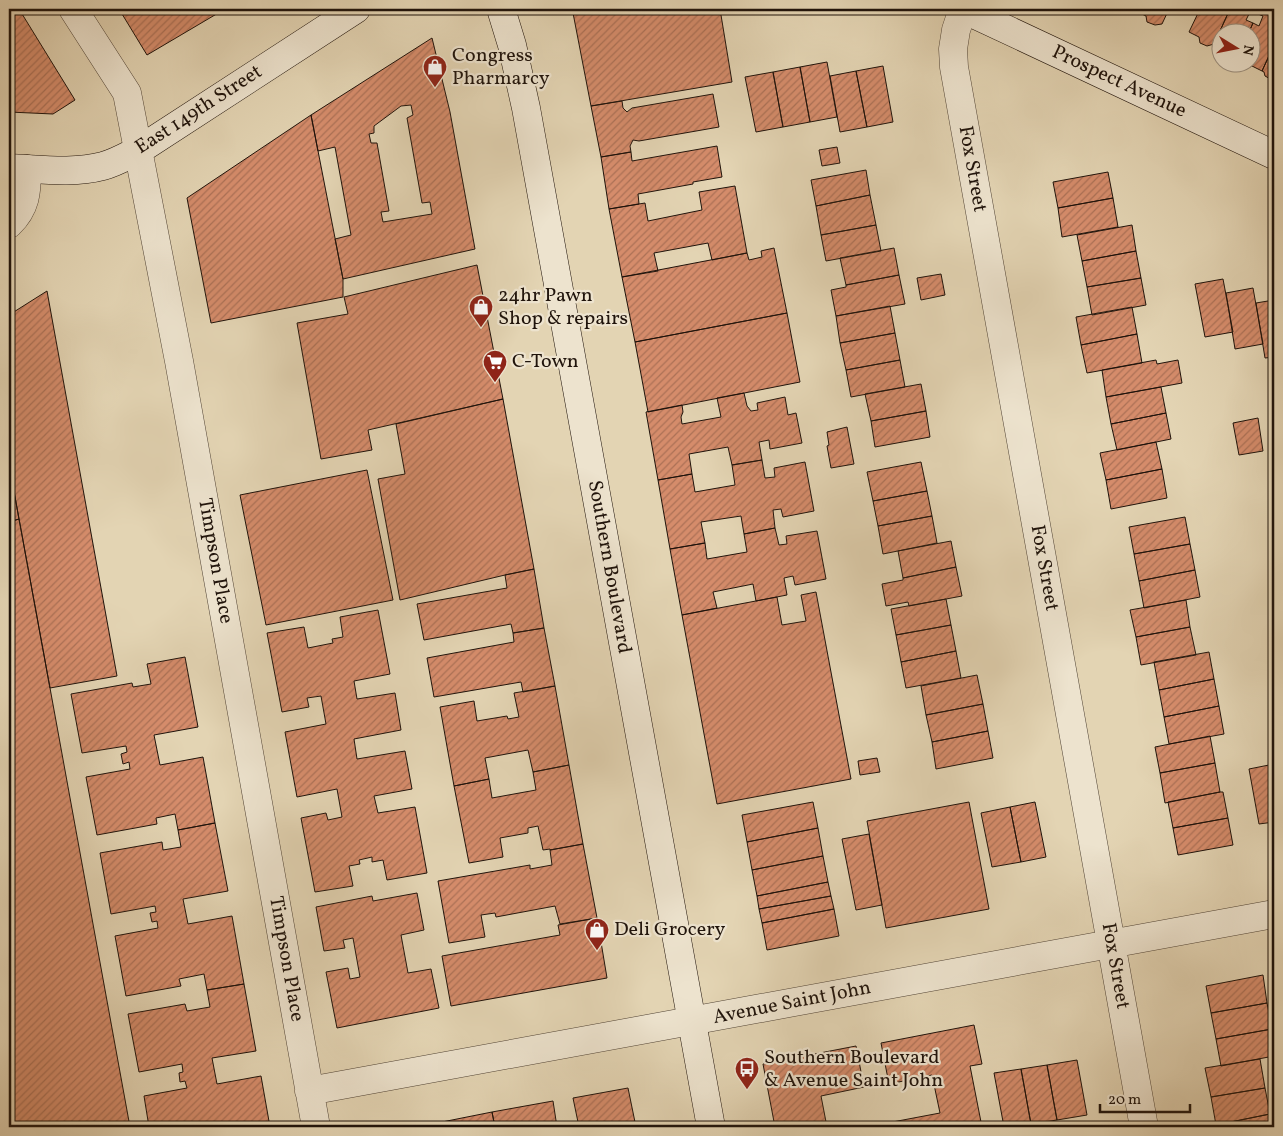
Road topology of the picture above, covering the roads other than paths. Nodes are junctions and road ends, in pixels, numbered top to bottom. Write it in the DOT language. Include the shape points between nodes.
graph roads {
  1 [pos="73,9"];
  2 [pos="356,9"];
  3 [pos="501,9"];
  4 [pos="963,9"];
  5 [pos="138,150"];
  6 [pos="1274,155"];
  7 [pos="18,168"];
  8 [pos="9,224"];
  9 [pos="1274,914"];
  10 [pos="1111,943"];
  11 [pos="692,1021"];
  12 [pos="309,1091"];
  13 [pos="316,1127"];
  14 [pos="711,1127"];
  15 [pos="1144,1127"];
  1 -- 5 [label="street, Timpson Place" via="127,93"];
  2 -- 5 [label="street, East 149th Street"];
  3 -- 11 [label="street, Southern Boulevard" via="526,108"];
  4 -- 6 [label="street, Prospect Avenue"];
  4 -- 10 [label="street, Fox Street" via="953,49 954,67"];
  5 -- 7 [label="street, East 149th Street" via="103,166 76,170"];
  5 -- 12 [label="street, Timpson Place" via="179,361"];
  7 -- 8 [label="street, East 149th Street" via="27,188 24,202"];
  9 -- 10 [label="street, Avenue Saint John"];
  10 -- 11 [label="street, Avenue Saint John"];
  10 -- 15 [label="street, Fox Street"];
  11 -- 12 [label="street, Avenue Saint John"];
  11 -- 14 [label="street, Southern Boulevard"];
  12 -- 13 [label="street, Timpson Place"];
}
